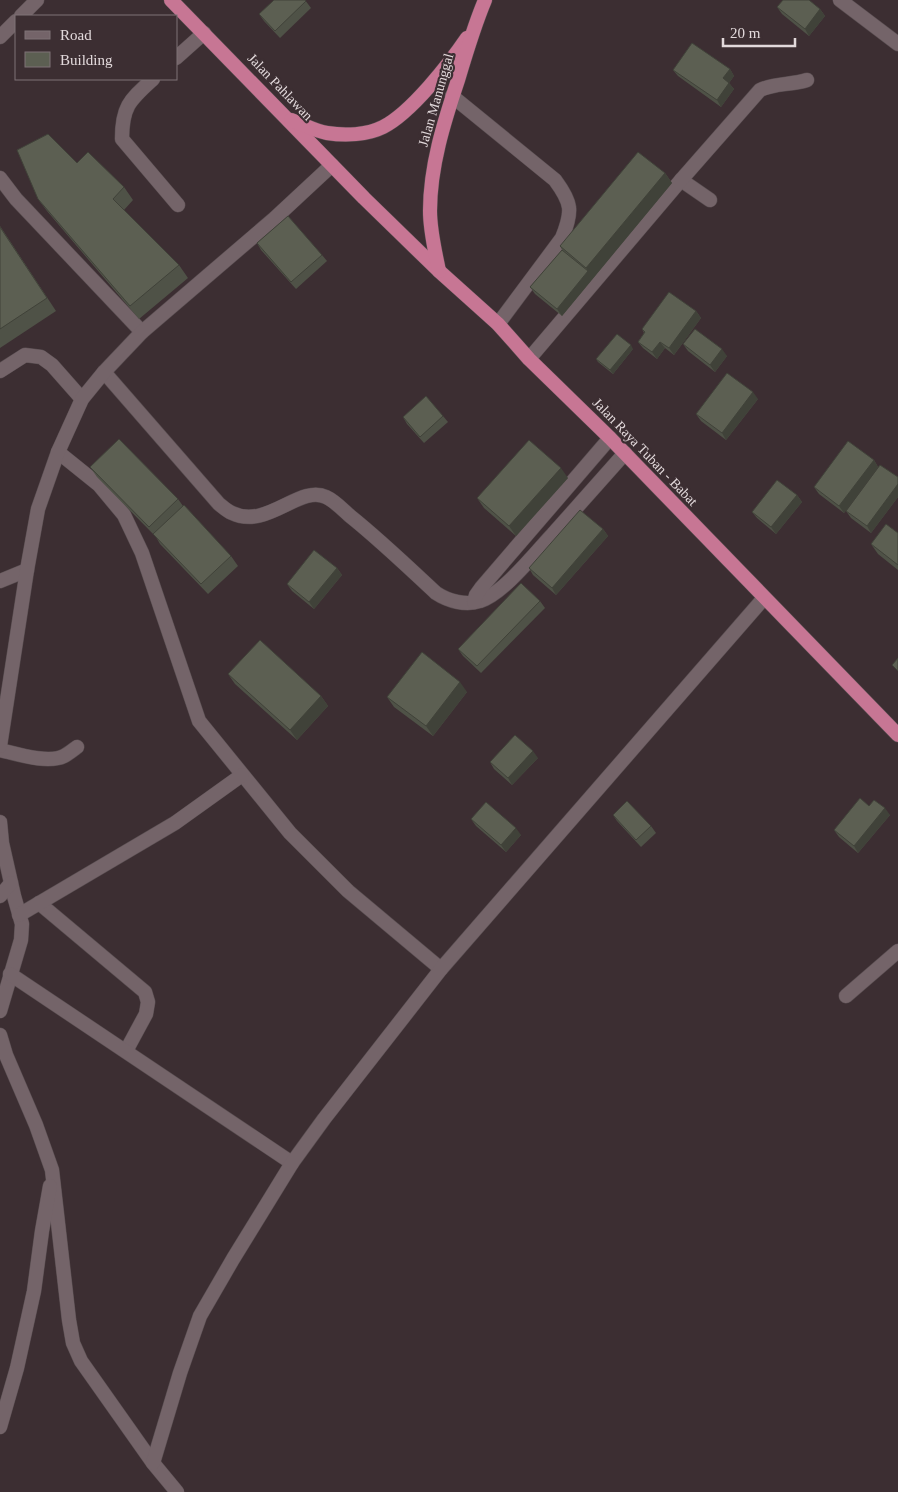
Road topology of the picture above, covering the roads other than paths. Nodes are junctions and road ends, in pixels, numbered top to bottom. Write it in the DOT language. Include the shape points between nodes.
graph roads {
  1 [pos="37,0"];
  2 [pos="172,0"];
  3 [pos="485,0"];
  4 [pos="840,0"];
  5 [pos="22,15"];
  6 [pos="15,22"];
  7 [pos="476,22"];
  8 [pos="204,33"];
  9 [pos="0,37"];
  10 [pos="898,44"];
  11 [pos="178,56"];
  12 [pos="152,80"];
  13 [pos="807,80"];
  14 [pos="452,96"];
  15 [pos="288,119"];
  16 [pos="332,165"];
  17 [pos="0,178"];
  18 [pos="681,180"];
  19 [pos="364,198"];
  20 [pos="710,200"];
  21 [pos="178,205"];
  22 [pos="439,272"];
  23 [pos="498,324"];
  24 [pos="142,332"];
  25 [pos="529,359"];
  26 [pos="0,370"];
  27 [pos="104,372"];
  28 [pos="82,399"];
  29 [pos="610,438"];
  30 [pos="58,452"];
  31 [pos="625,453"];
  32 [pos="27,570"];
  33 [pos="0,581"];
  34 [pos="764,598"];
  35 [pos="474,602"];
  36 [pos="898,735"];
  37 [pos="0,746"];
  38 [pos="77,746"];
  39 [pos="0,750"];
  40 [pos="242,775"];
  41 [pos="0,822"];
  42 [pos="11,883"];
  43 [pos="0,896"];
  44 [pos="38,904"];
  45 [pos="19,915"];
  46 [pos="898,951"];
  47 [pos="441,969"];
  48 [pos="10,974"];
  49 [pos="846,996"];
  50 [pos="0,1012"];
  51 [pos="0,1035"];
  52 [pos="126,1051"];
  53 [pos="292,1164"];
  54 [pos="52,1170"];
  55 [pos="0,1427"];
  56 [pos="153,1463"];
  57 [pos="177,1492"];
  1 -- 5 [label="street"];
  2 -- 8 [label="highway, Jalan Pahlawan"];
  3 -- 7 [label="highway, Jalan Manunggal"];
  4 -- 10 [label="street"];
  6 -- 9 [label="street"];
  7 -- 14 [label="highway, Jalan Manunggal"];
  7 -- 15 [label="highway" via="432,82 399,116 382,127 356,134 326,133"];
  8 -- 11 [label="street"];
  8 -- 15 [label="highway, Jalan Pahlawan"];
  12 -- 21 [label="street" via="131,99 122,125 122,139"];
  13 -- 18 [label="street" via="760,90"];
  14 -- 22 [label="highway, Jalan Manunggal" via="440,136 431,190 431,230"];
  14 -- 23 [label="street" via="554,180 566,196 569,210 562,238"];
  15 -- 16 [label="highway, Jalan Pahlawan"];
  16 -- 19 [label="highway, Jalan Pahlawan"];
  16 -- 24 [label="street"];
  17 -- 24 [label="street"];
  18 -- 20 [label="street"];
  18 -- 25 [label="street"];
  19 -- 22 [label="highway, Jalan Raya Tuban - Babat"];
  22 -- 23 [label="highway, Jalan Raya Tuban - Babat"];
  23 -- 25 [label="highway, Jalan Raya Tuban - Babat"];
  24 -- 27 [label="street"];
  25 -- 29 [label="highway, Jalan Raya Tuban - Babat"];
  26 -- 28 [label="street" via="26,355 41,357"];
  27 -- 28 [label="street"];
  27 -- 35 [label="street" via="219,504 231,512 253,517 271,513 306,496 326,497 436,593 455,601"];
  28 -- 30 [label="street"];
  29 -- 31 [label="highway, Jalan Raya Tuban - Babat"];
  29 -- 35 [label="street" via="481,588"];
  30 -- 32 [label="street" via="38,509"];
  30 -- 40 [label="street" via="99,485 124,515 142,553 199,721"];
  31 -- 34 [label="highway, Jalan Raya Tuban - Babat"];
  31 -- 35 [label="street" via="518,573 490,597"];
  32 -- 33 [label="street"];
  32 -- 37 [label="street"];
  34 -- 36 [label="highway, Jalan Raya Tuban - Babat"];
  34 -- 47 [label="street"];
  38 -- 39 [label="street" via="62,757 52,758"];
  40 -- 44 [label="street" via="174,823"];
  40 -- 47 [label="street" via="290,833 341,884"];
  41 -- 42 [label="street"];
  42 -- 43 [label="street"];
  42 -- 45 [label="street"];
  44 -- 45 [label="street"];
  44 -- 52 [label="street" via="145,992 148,1002 146,1014"];
  45 -- 48 [label="street" via="22,924 20,940"];
  46 -- 49 [label="street"];
  47 -- 53 [label="street"];
  48 -- 50 [label="street"];
  48 -- 52 [label="street"];
  51 -- 54 [label="street"];
  52 -- 53 [label="street"];
  53 -- 56 [label="street" via="200,1316"];
  54 -- 55 [label="street" via="34,1291"];
  54 -- 56 [label="street" via="74,1343 81,1361"];
  56 -- 57 [label="street"];
}
